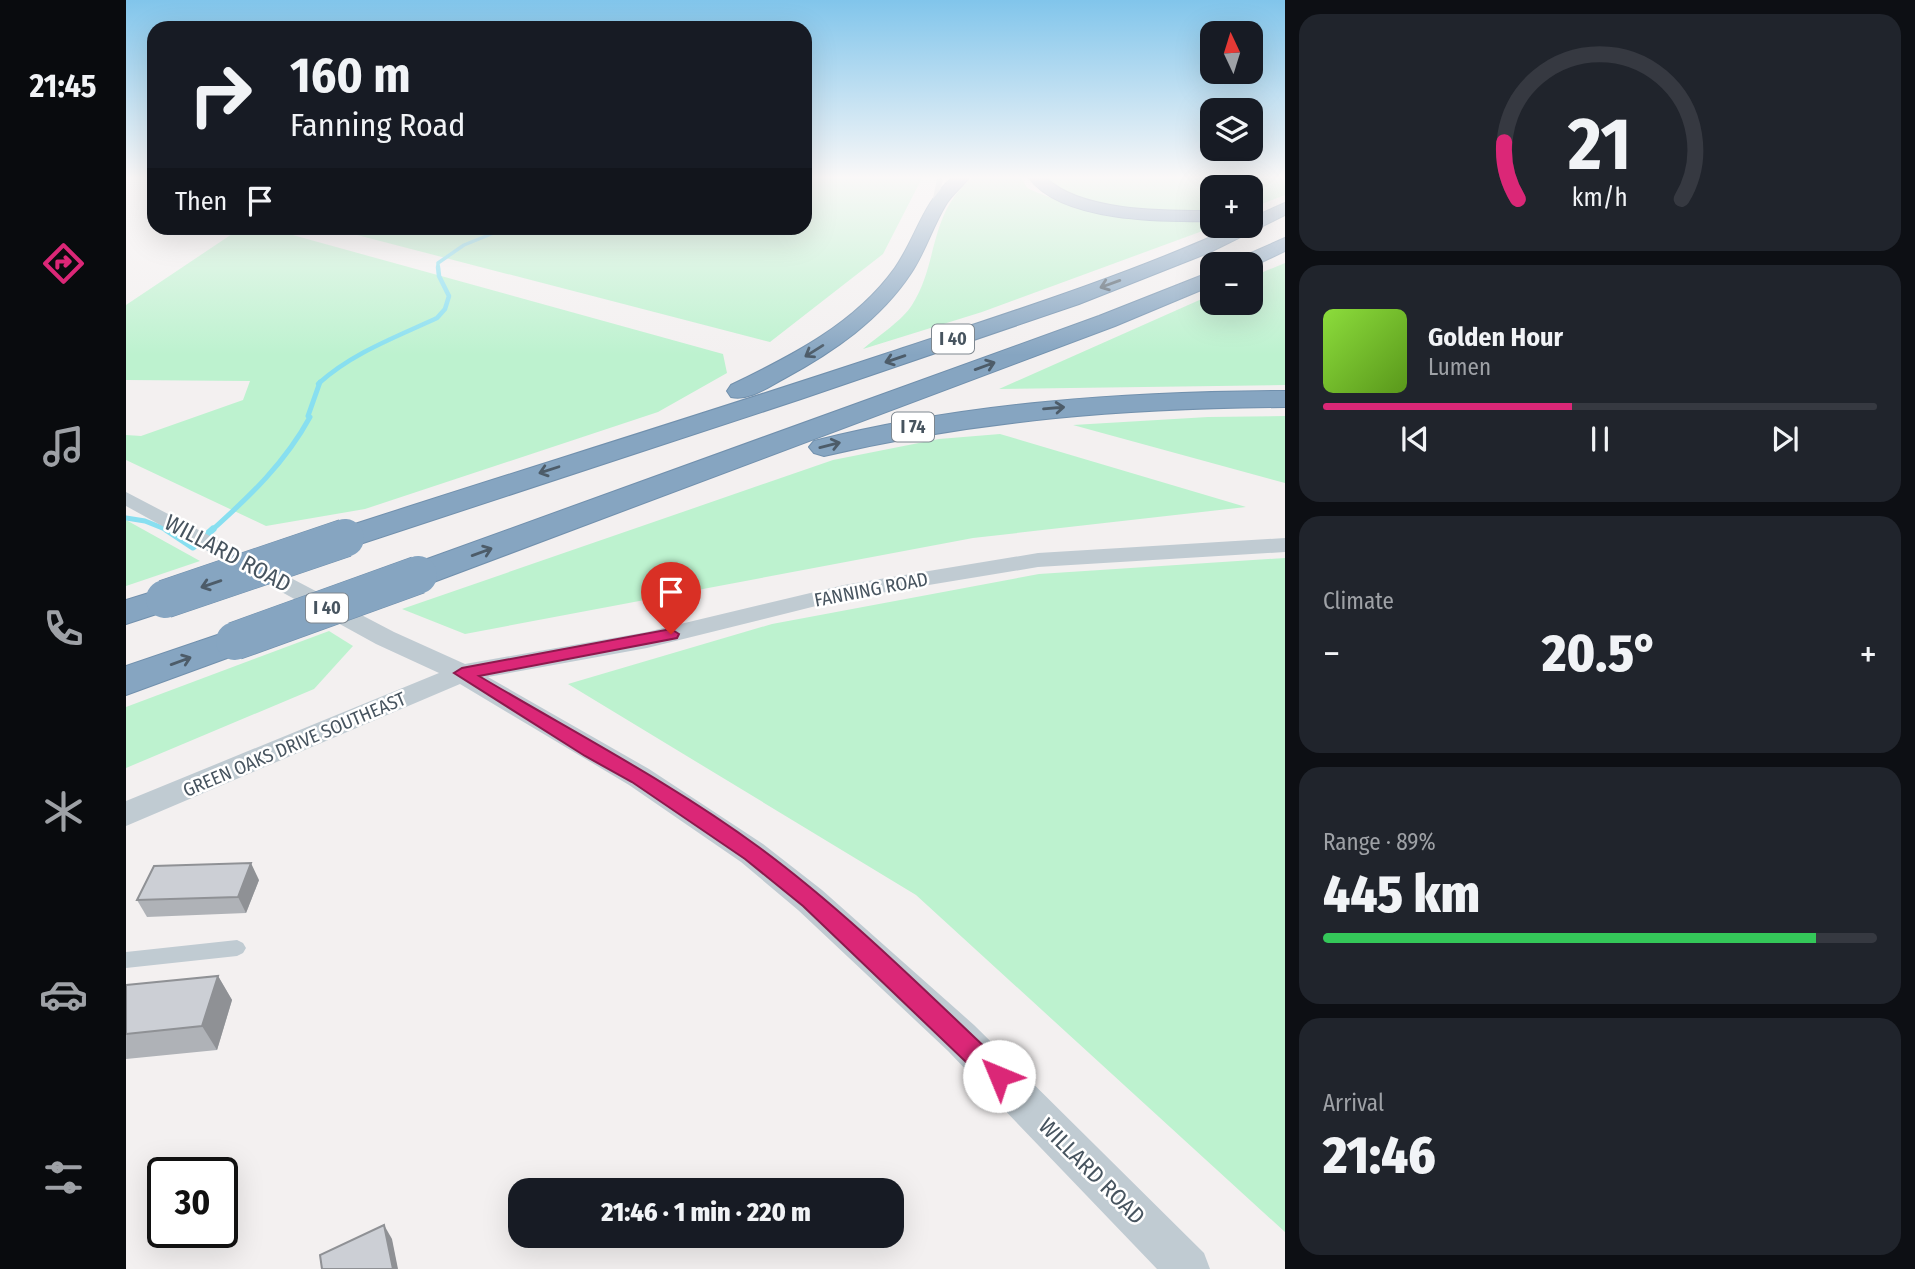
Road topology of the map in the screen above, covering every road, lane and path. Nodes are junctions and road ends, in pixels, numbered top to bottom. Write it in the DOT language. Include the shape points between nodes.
graph roads {
  1 [pos="920,237"];
  2 [pos="1224,237"];
  3 [pos="1285,244"];
  4 [pos="1263,254"];
  5 [pos="1200,282"];
  6 [pos="1285,399"];
  7 [pos="614,449"];
  8 [pos="126,498"];
  9 [pos="553,526"];
  10 [pos="1285,545"];
  11 [pos="126,612"];
  12 [pos="462,673"];
  13 [pos="126,681"];
  14 [pos="126,814"];
  15 [pos="237,948"];
  16 [pos="126,960"];
  17 [pos="1188,1269"];
  1 -- 7 [label="highway, one-way" via="903,271 878,302 844,331 765,379"];
  2 -- 7 [label="highway, I 40, one-way" via="1064,301 782,398"];
  3 -- 4 [label="highway"];
  9 -- 5 [label="highway, I 40, one-way"];
  9 -- 6 [label="highway, I 74, one-way" via="780,458 914,427 1052,408"];
  7 -- 11 [label="highway, I 40, one-way, bridge"];
  8 -- 12 [label="street, WILLARD ROAD" via="385,638"];
  13 -- 9 [label="highway, I 40, one-way, bridge"];
  10 -- 12 [label="street, FANNING ROAD" via="1038,560 844,592 647,640"];
  12 -- 14 [label="street, GREEN OAKS DRIVE SOUTHEAST"];
  12 -- 17 [label="street, WILLARD ROAD" via="694,811 810,900 961,1038"];
  15 -- 16 [label="lane"];
}
